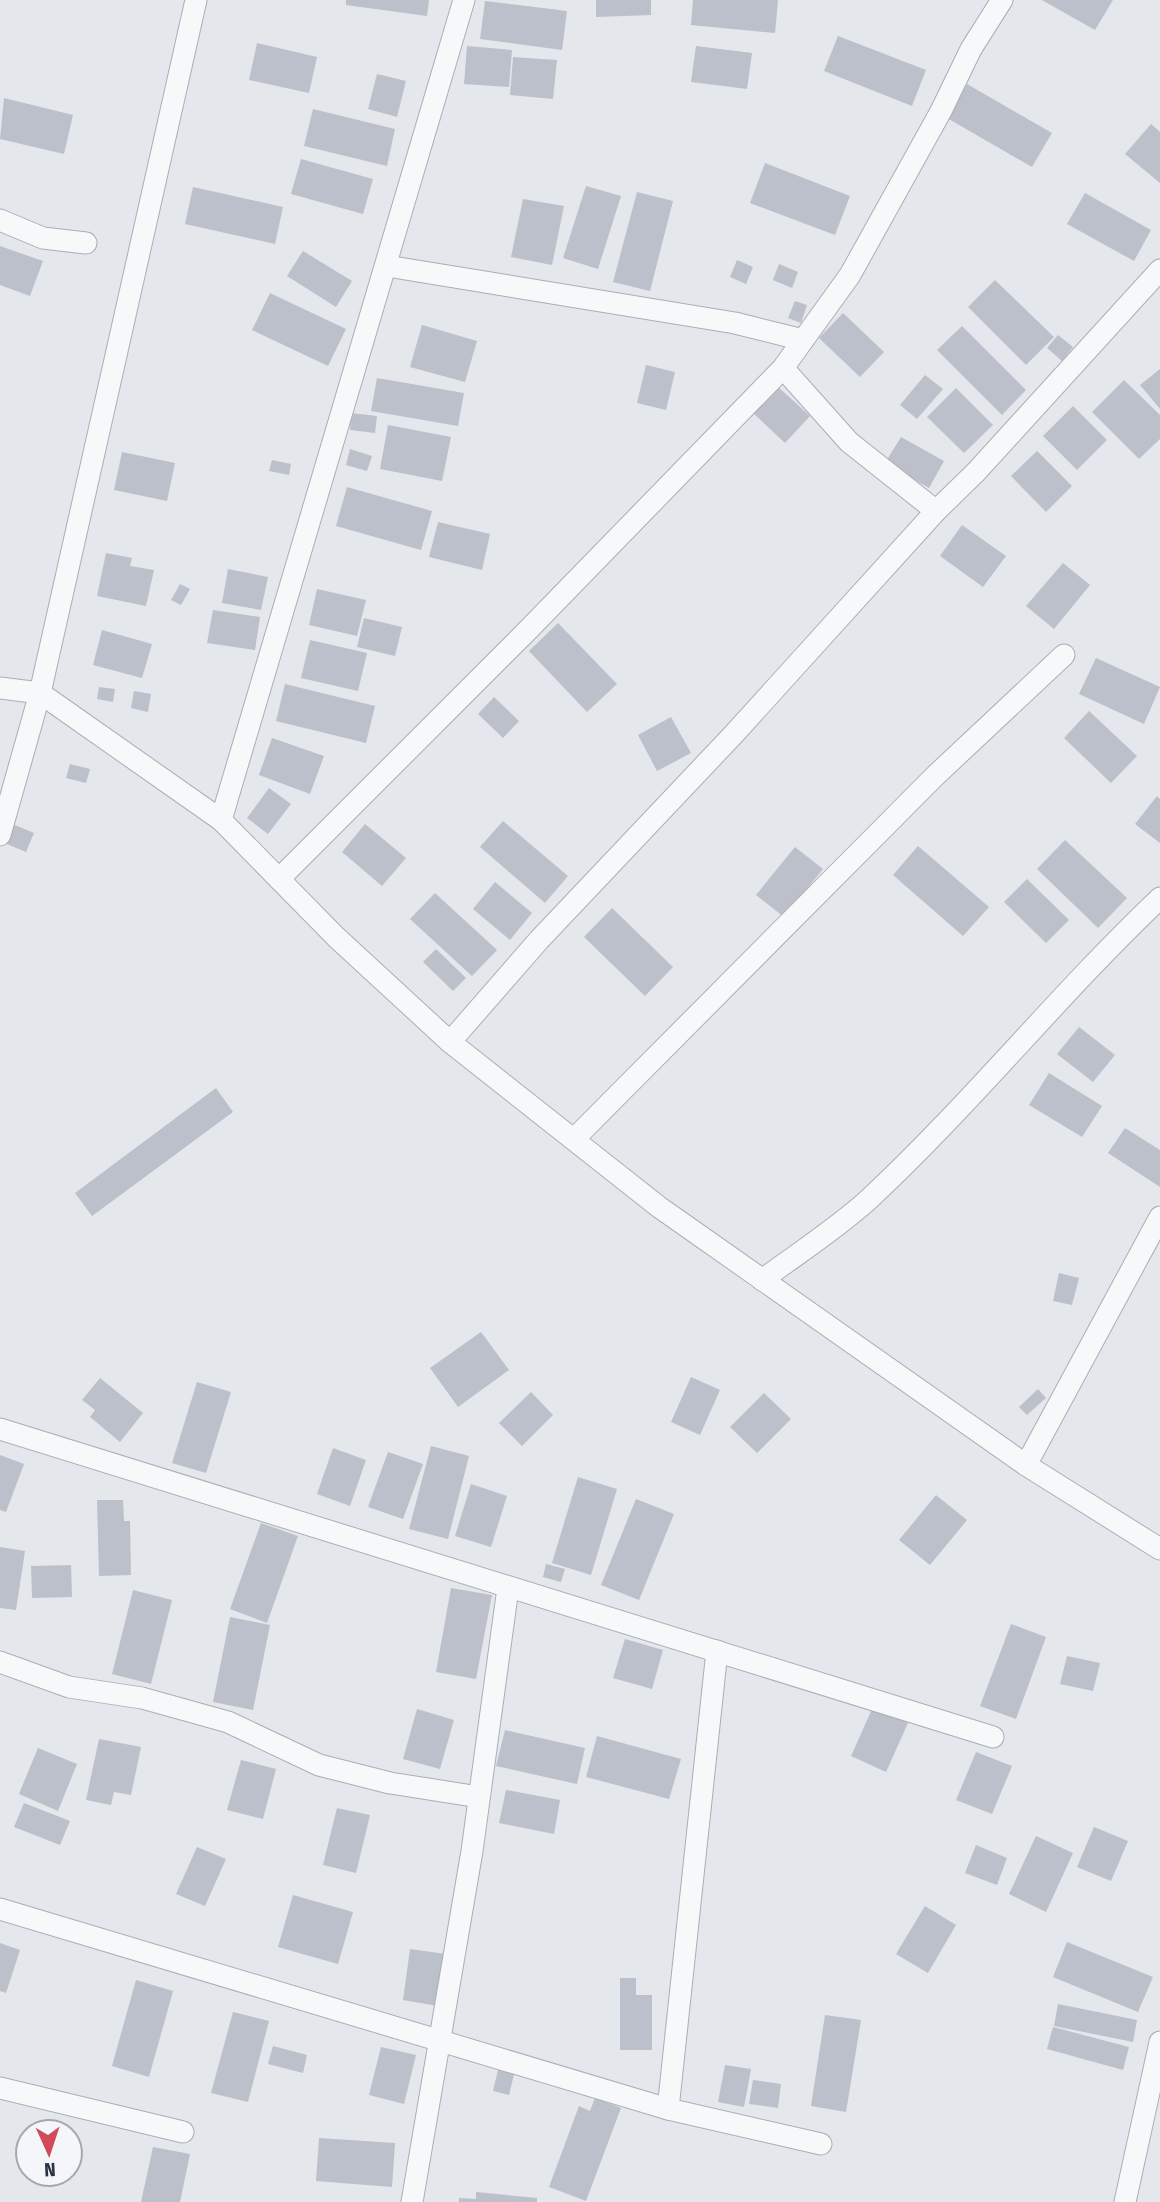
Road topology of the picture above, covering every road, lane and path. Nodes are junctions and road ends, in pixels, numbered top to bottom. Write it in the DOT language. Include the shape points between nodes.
graph roads {
  1 [pos="196,0"];
  2 [pos="464,0"];
  3 [pos="1002,0"];
  4 [pos="0,220"];
  5 [pos="86,243"];
  6 [pos="387,266"];
  7 [pos="1160,270"];
  8 [pos="803,340"];
  9 [pos="783,368"];
  10 [pos="936,511"];
  11 [pos="1064,654"];
  12 [pos="0,688"];
  13 [pos="40,693"];
  14 [pos="221,820"];
  15 [pos="0,835"];
  16 [pos="279,879"];
  17 [pos="1160,898"];
  18 [pos="450,1042"];
  19 [pos="575,1138"];
  20 [pos="1160,1217"];
  21 [pos="762,1280"];
  22 [pos="0,1429"];
  23 [pos="1026,1465"];
  24 [pos="1160,1549"];
  25 [pos="508,1588"];
  26 [pos="717,1651"];
  27 [pos="0,1662"];
  28 [pos="993,1737"];
  29 [pos="480,1797"];
  30 [pos="0,1909"];
  31 [pos="440,2039"];
  32 [pos="1160,2042"];
  33 [pos="0,2088"];
  34 [pos="668,2109"];
  35 [pos="183,2132"];
  36 [pos="821,2144"];
  37 [pos="412,2202"];
  38 [pos="1125,2202"];
  1 -- 13 [label="street"];
  2 -- 6 [label="street"];
  3 -- 8 [label="street" via="850,275"];
  4 -- 5 [label="street" via="43,238"];
  6 -- 8 [label="street" via="735,323"];
  6 -- 14 [label="street"];
  7 -- 10 [label="street"];
  8 -- 9 [label="street"];
  9 -- 10 [label="street" via="849,442"];
  9 -- 16 [label="street"];
  10 -- 18 [label="street"];
  11 -- 19 [label="street" via="936,775"];
  12 -- 13 [label="street"];
  13 -- 14 [label="street"];
  13 -- 15 [label="street"];
  14 -- 16 [label="street"];
  16 -- 18 [label="street"];
  17 -- 21 [label="street" via="866,1202"];
  18 -- 19 [label="street"];
  19 -- 21 [label="street" via="659,1207"];
  20 -- 23 [label="street"];
  21 -- 23 [label="street"];
  22 -- 25 [label="street"];
  23 -- 24 [label="street"];
  25 -- 26 [label="street"];
  25 -- 29 [label="street"];
  26 -- 28 [label="street"];
  26 -- 34 [label="street"];
  27 -- 29 [label="street" via="69,1687 142,1698 228,1721 319,1765 390,1783"];
  29 -- 31 [label="street"];
  30 -- 31 [label="street"];
  31 -- 34 [label="street"];
  31 -- 37 [label="street"];
  32 -- 38 [label="street"];
  33 -- 35 [label="street"];
  34 -- 36 [label="street"];
}
